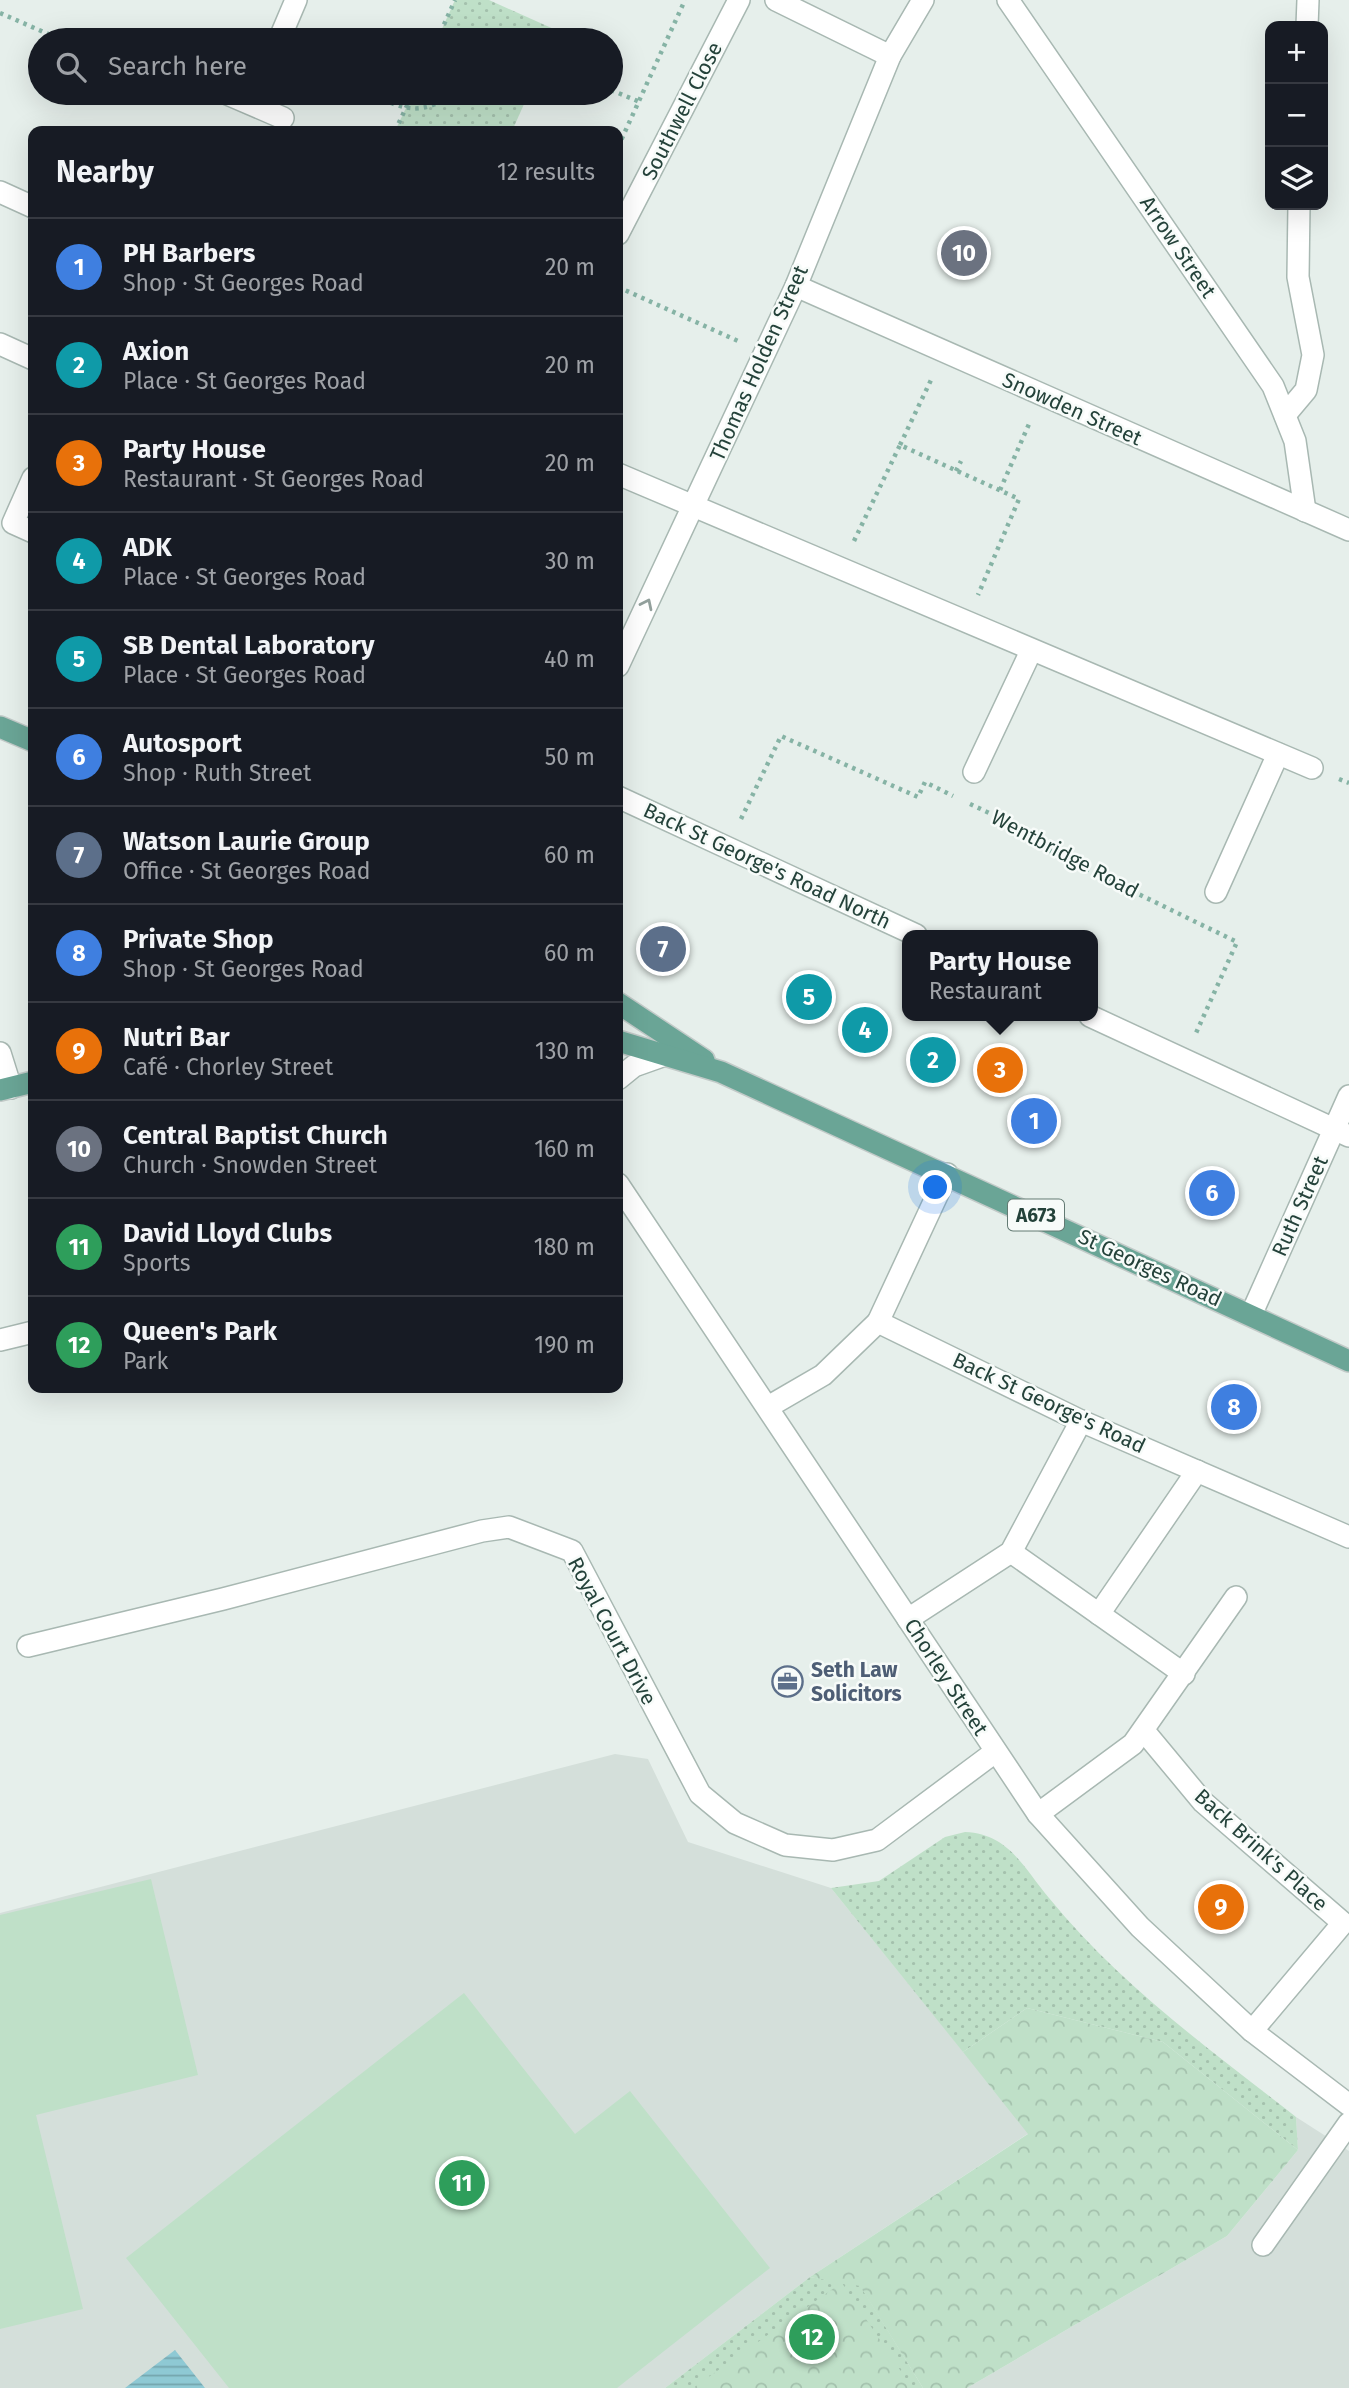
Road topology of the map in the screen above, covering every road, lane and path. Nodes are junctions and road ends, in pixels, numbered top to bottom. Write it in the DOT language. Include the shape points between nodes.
graph roads {
  1 [pos="296,0"];
  2 [pos="455,0"];
  3 [pos="685,0"];
  4 [pos="739,0"];
  5 [pos="776,0"];
  6 [pos="923,0"];
  7 [pos="1009,0"];
  8 [pos="1308,0"];
  9 [pos="0,13"];
  10 [pos="1307,21"];
  11 [pos="34,28"];
  12 [pos="284,28"];
  13 [pos="442,28"];
  14 [pos="890,56"];
  15 [pos="623,95"];
  16 [pos="640,102"];
  17 [pos="264,105"];
  18 [pos="396,105"];
  19 [pos="407,105"];
  20 [pos="435,105"];
  21 [pos="405,109"];
  22 [pos="284,118"];
  23 [pos="397,126"];
  24 [pos="623,137"];
  25 [pos="0,192"];
  26 [pos="28,205"];
  27 [pos="1299,210"];
  28 [pos="623,218"];
  29 [pos="796,286"];
  30 [pos="623,289"];
  31 [pos="0,344"];
  32 [pos="944,352"];
  33 [pos="765,353"];
  34 [pos="28,357"];
  35 [pos="1042,395"];
  36 [pos="1285,415"];
  37 [pos="900,445"];
  38 [pos="961,461"];
  39 [pos="956,471"];
  40 [pos="623,476"];
  41 [pos="28,489"];
  42 [pos="1000,490"];
  43 [pos="693,508"];
  44 [pos="1305,512"];
  45 [pos="28,530"];
  46 [pos="1349,530"];
  47 [pos="840,570"];
  48 [pos="966,623"];
  49 [pos="1031,651"];
  50 [pos="623,655"];
  51 [pos="0,727"];
  52 [pos="28,739"];
  53 [pos="1278,754"];
  54 [pos="1312,768"];
  55 [pos="974,772"];
  56 [pos="623,799"];
  57 [pos="727,848"];
  58 [pos="1216,892"];
  59 [pos="905,930"];
  60 [pos="623,1006"];
  61 [pos="1098,1020"];
  62 [pos="623,1042"];
  63 [pos="0,1053"];
  64 [pos="665,1055"];
  65 [pos="1184,1059"];
  66 [pos="721,1072"];
  67 [pos="623,1075"];
  68 [pos="28,1083"];
  69 [pos="6,1089"];
  70 [pos="1349,1097"];
  71 [pos="1342,1133"];
  72 [pos="947,1174"];
  73 [pos="623,1191"];
  74 [pos="1251,1315"];
  75 [pos="878,1322"];
  76 [pos="28,1333"];
  77 [pos="0,1340"];
  78 [pos="1349,1361"];
  79 [pos="768,1408"];
  80 [pos="1081,1421"];
  81 [pos="1196,1471"];
  82 [pos="1349,1537"];
  83 [pos="1011,1552"];
  84 [pos="1236,1598"];
  85 [pos="1099,1614"];
  86 [pos="908,1619"];
  87 [pos="28,1646"];
  88 [pos="1184,1674"];
  89 [pos="1144,1731"];
  90 [pos="995,1752"];
  91 [pos="1038,1814"];
  92 [pos="1252,2031"];
  93 [pos="1349,2105"];
  94 [pos="1349,2123"];
  95 [pos="1264,2245"];
  1 -- 12 [label="street"];
  2 -- 13 [label="path"];
  3 -- 16 [label="path"];
  4 -- 28 [label="street, Southwell Close"];
  5 -- 14 [label="street"];
  6 -- 14 [label="street"];
  7 -- 36 [label="street, Arrow Street" via="1273,386"];
  8 -- 10 [label="street"];
  9 -- 11 [label="path"];
  14 -- 29 [label="street, Thomas Holden Street"];
  15 -- 16 [label="path"];
  16 -- 24 [label="path"];
  17 -- 22 [label="street"];
  18 -- 21 [label="path"];
  19 -- 21 [label="path"];
  20 -- 21 [label="path"];
  21 -- 23 [label="path"];
  25 -- 26 [label="street"];
  27 -- 36 [label="street" via="1298,277 1313,355 1306,390"];
  29 -- 32 [label="street, Snowden Street"];
  29 -- 33 [label="street, Thomas Holden Street"];
  30 -- 33 [label="path"];
  31 -- 34 [label="street"];
  32 -- 35 [label="street, Snowden Street"];
  32 -- 37 [label="path"];
  33 -- 43 [label="street, Thomas Holden Street"];
  35 -- 42 [label="path"];
  35 -- 44 [label="street, Snowden Street"];
  36 -- 44 [label="street, Arrow Street" via="1295,441"];
  37 -- 39 [label="path"];
  37 -- 47 [label="path"];
  38 -- 39 [label="path"];
  39 -- 42 [label="path"];
  40 -- 43 [label="street"];
  41 -- 45 [label="street" via="13,523"];
  42 -- 48 [label="path" via="1019,499"];
  43 -- 47 [label="street"];
  50 -- 43 [label="street, Thomas Holden Street, one-way"];
  44 -- 46 [label="street, Snowden Street"];
  47 -- 48 [label="street"];
  48 -- 49 [label="street"];
  49 -- 53 [label="street"];
  49 -- 55 [label="street"];
  51 -- 52 [label="main road"];
  53 -- 54 [label="street"];
  53 -- 58 [label="street"];
  56 -- 57 [label="street, Back St George's Road North"];
  57 -- 59 [label="street, Back St George's Road North"];
  57 -- 65 [label="path, Wentbridge Road" via="781,736 918,797 925,782 1045,839 1050,851 1237,942"];
  60 -- 66 [label="main road, St Georges Road / A673"];
  61 -- 65 [label="street"];
  62 -- 64 [label="main road, St Georges Road / A673"];
  63 -- 69 [label="street"];
  64 -- 66 [label="main road, St Georges Road / A673"];
  64 -- 67 [label="street"];
  65 -- 71 [label="street"];
  66 -- 72 [label="main road, St Georges Road / A673"];
  68 -- 69 [label="main road"];
  70 -- 71 [label="street, Ruth Street"];
  71 -- 74 [label="street, Ruth Street"];
  72 -- 74 [label="main road, St Georges Road / A673"];
  72 -- 75 [label="street"];
  73 -- 79 [label="street, Chorley Street"];
  74 -- 78 [label="main road, St Georges Road / A673"];
  75 -- 79 [label="street" via="823,1375"];
  75 -- 80 [label="street, Back St George's Road"];
  76 -- 77 [label="street"];
  79 -- 86 [label="street, Chorley Street"];
  80 -- 81 [label="street, Back St George's Road"];
  80 -- 83 [label="street"];
  81 -- 82 [label="street, Back St George's Road"];
  81 -- 85 [label="street"];
  83 -- 85 [label="street"];
  83 -- 86 [label="street"];
  84 -- 88 [label="street"];
  85 -- 88 [label="street"];
  86 -- 90 [label="street, Chorley Street"];
  87 -- 90 [label="street, Royal Court Drive" via="509,1527 572,1551 700,1794 736,1823 785,1845 833,1850 877,1840"];
  88 -- 89 [label="street"];
  89 -- 91 [label="street"];
  89 -- 92 [label="street, Back Brink's Place" via="1203,1802 1343,1923"];
  90 -- 91 [label="street, Chorley Street"];
  91 -- 92 [label="street, Chorley Street" via="1140,1927"];
  92 -- 93 [label="street, Chorley Street"];
  94 -- 95 [label="street"];
}
